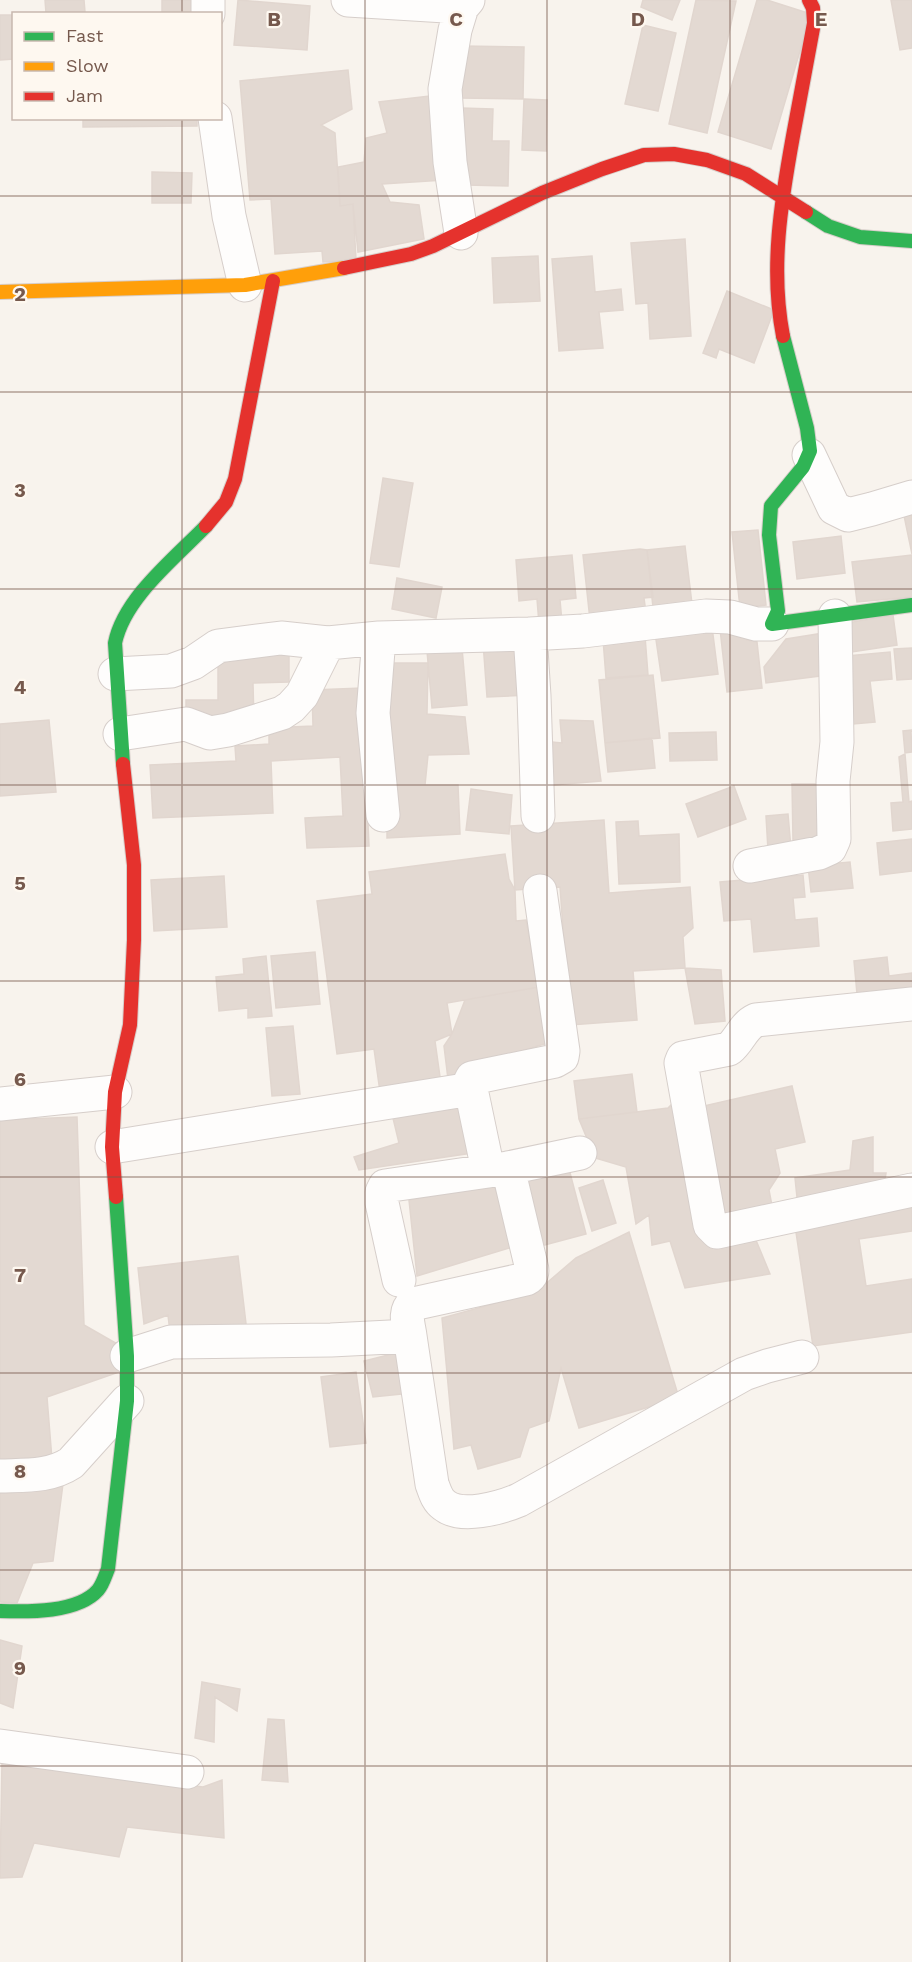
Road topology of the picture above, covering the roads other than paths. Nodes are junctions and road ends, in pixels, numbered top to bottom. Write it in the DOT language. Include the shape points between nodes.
graph roads {
  1 [pos="348,0"];
  2 [pos="809,0"];
  3 [pos="465,3"];
  4 [pos="216,120"];
  5 [pos="782,198"];
  6 [pos="461,233"];
  7 [pos="912,241"];
  8 [pos="259,283"];
  9 [pos="0,292"];
  10 [pos="809,455"];
  11 [pos="912,496"];
  12 [pos="912,605"];
  13 [pos="835,616"];
  14 [pos="772,624"];
  15 [pos="530,634"];
  16 [pos="379,638"];
  17 [pos="328,643"];
  18 [pos="115,674"];
  19 [pos="120,734"];
  20 [pos="383,815"];
  21 [pos="538,816"];
  22 [pos="750,866"];
  23 [pos="540,891"];
  24 [pos="912,1004"];
  25 [pos="471,1089"];
  26 [pos="116,1092"];
  27 [pos="0,1104"];
  28 [pos="112,1147"];
  29 [pos="580,1153"];
  30 [pos="498,1169"];
  31 [pos="912,1190"];
  32 [pos="399,1280"];
  33 [pos="410,1336"];
  34 [pos="127,1356"];
  35 [pos="802,1357"];
  36 [pos="127,1401"];
  37 [pos="0,1476"];
  38 [pos="0,1611"];
  39 [pos="0,1746"];
  40 [pos="187,1772"];
  1 -- 3 [label="street"];
  2 -- 5 [label="street" via="814,23"];
  3 -- 6 [label="street" via="451,48 445,89 450,162"];
  4 -- 8 [label="street" via="229,216"];
  5 -- 6 [label="street" via="746,174 707,160 674,154 644,155 542,193"];
  5 -- 7 [label="street" via="828,226 860,237"];
  5 -- 10 [label="street" via="777,253 780,320 807,428"];
  6 -- 8 [label="street" via="411,254"];
  8 -- 9 [label="street"];
  8 -- 18 [label="street" via="236,479 214,518 129,609 118,627"];
  10 -- 11 [label="street" via="834,508 848,515"];
  10 -- 14 [label="street" via="771,506 769,535 778,611"];
  12 -- 13 [label="street"];
  13 -- 14 [label="street"];
  13 -- 22 [label="street" via="834,839 830,848 819,853"];
  14 -- 15 [label="street" via="706,616"];
  15 -- 16 [label="street"];
  15 -- 21 [label="street"];
  16 -- 17 [label="street"];
  16 -- 20 [label="street" via="373,712"];
  17 -- 18 [label="street" via="281,638 218,646 193,663 171,671"];
  17 -- 19 [label="street" via="302,694 282,713 210,733 186,724"];
  18 -- 19 [label="street"];
  19 -- 26 [label="street" via="134,865 134,940 130,1025"];
  23 -- 25 [label="street" via="562,1057 477,1076 470,1082"];
  24 -- 31 [label="street" via="756,1020 749,1023 729,1049 683,1058 681,1063 710,1225 717,1232"];
  25 -- 28 [label="street"];
  25 -- 30 [label="street"];
  26 -- 27 [label="street"];
  26 -- 28 [label="street"];
  28 -- 34 [label="street"];
  29 -- 30 [label="street"];
  30 -- 32 [label="street" via="385,1186 382,1203"];
  30 -- 33 [label="street" via="531,1265 530,1277 413,1304 407,1313"];
  33 -- 34 [label="street" via="171,1342"];
  33 -- 35 [label="street" via="432,1484 444,1506 471,1512 500,1508 519,1500 744,1374"];
  34 -- 36 [label="street"];
  36 -- 37 [label="street" via="60,1471"];
  36 -- 38 [label="street" via="108,1569 98,1589 81,1602 45,1610"];
  39 -- 40 [label="street"];
}
